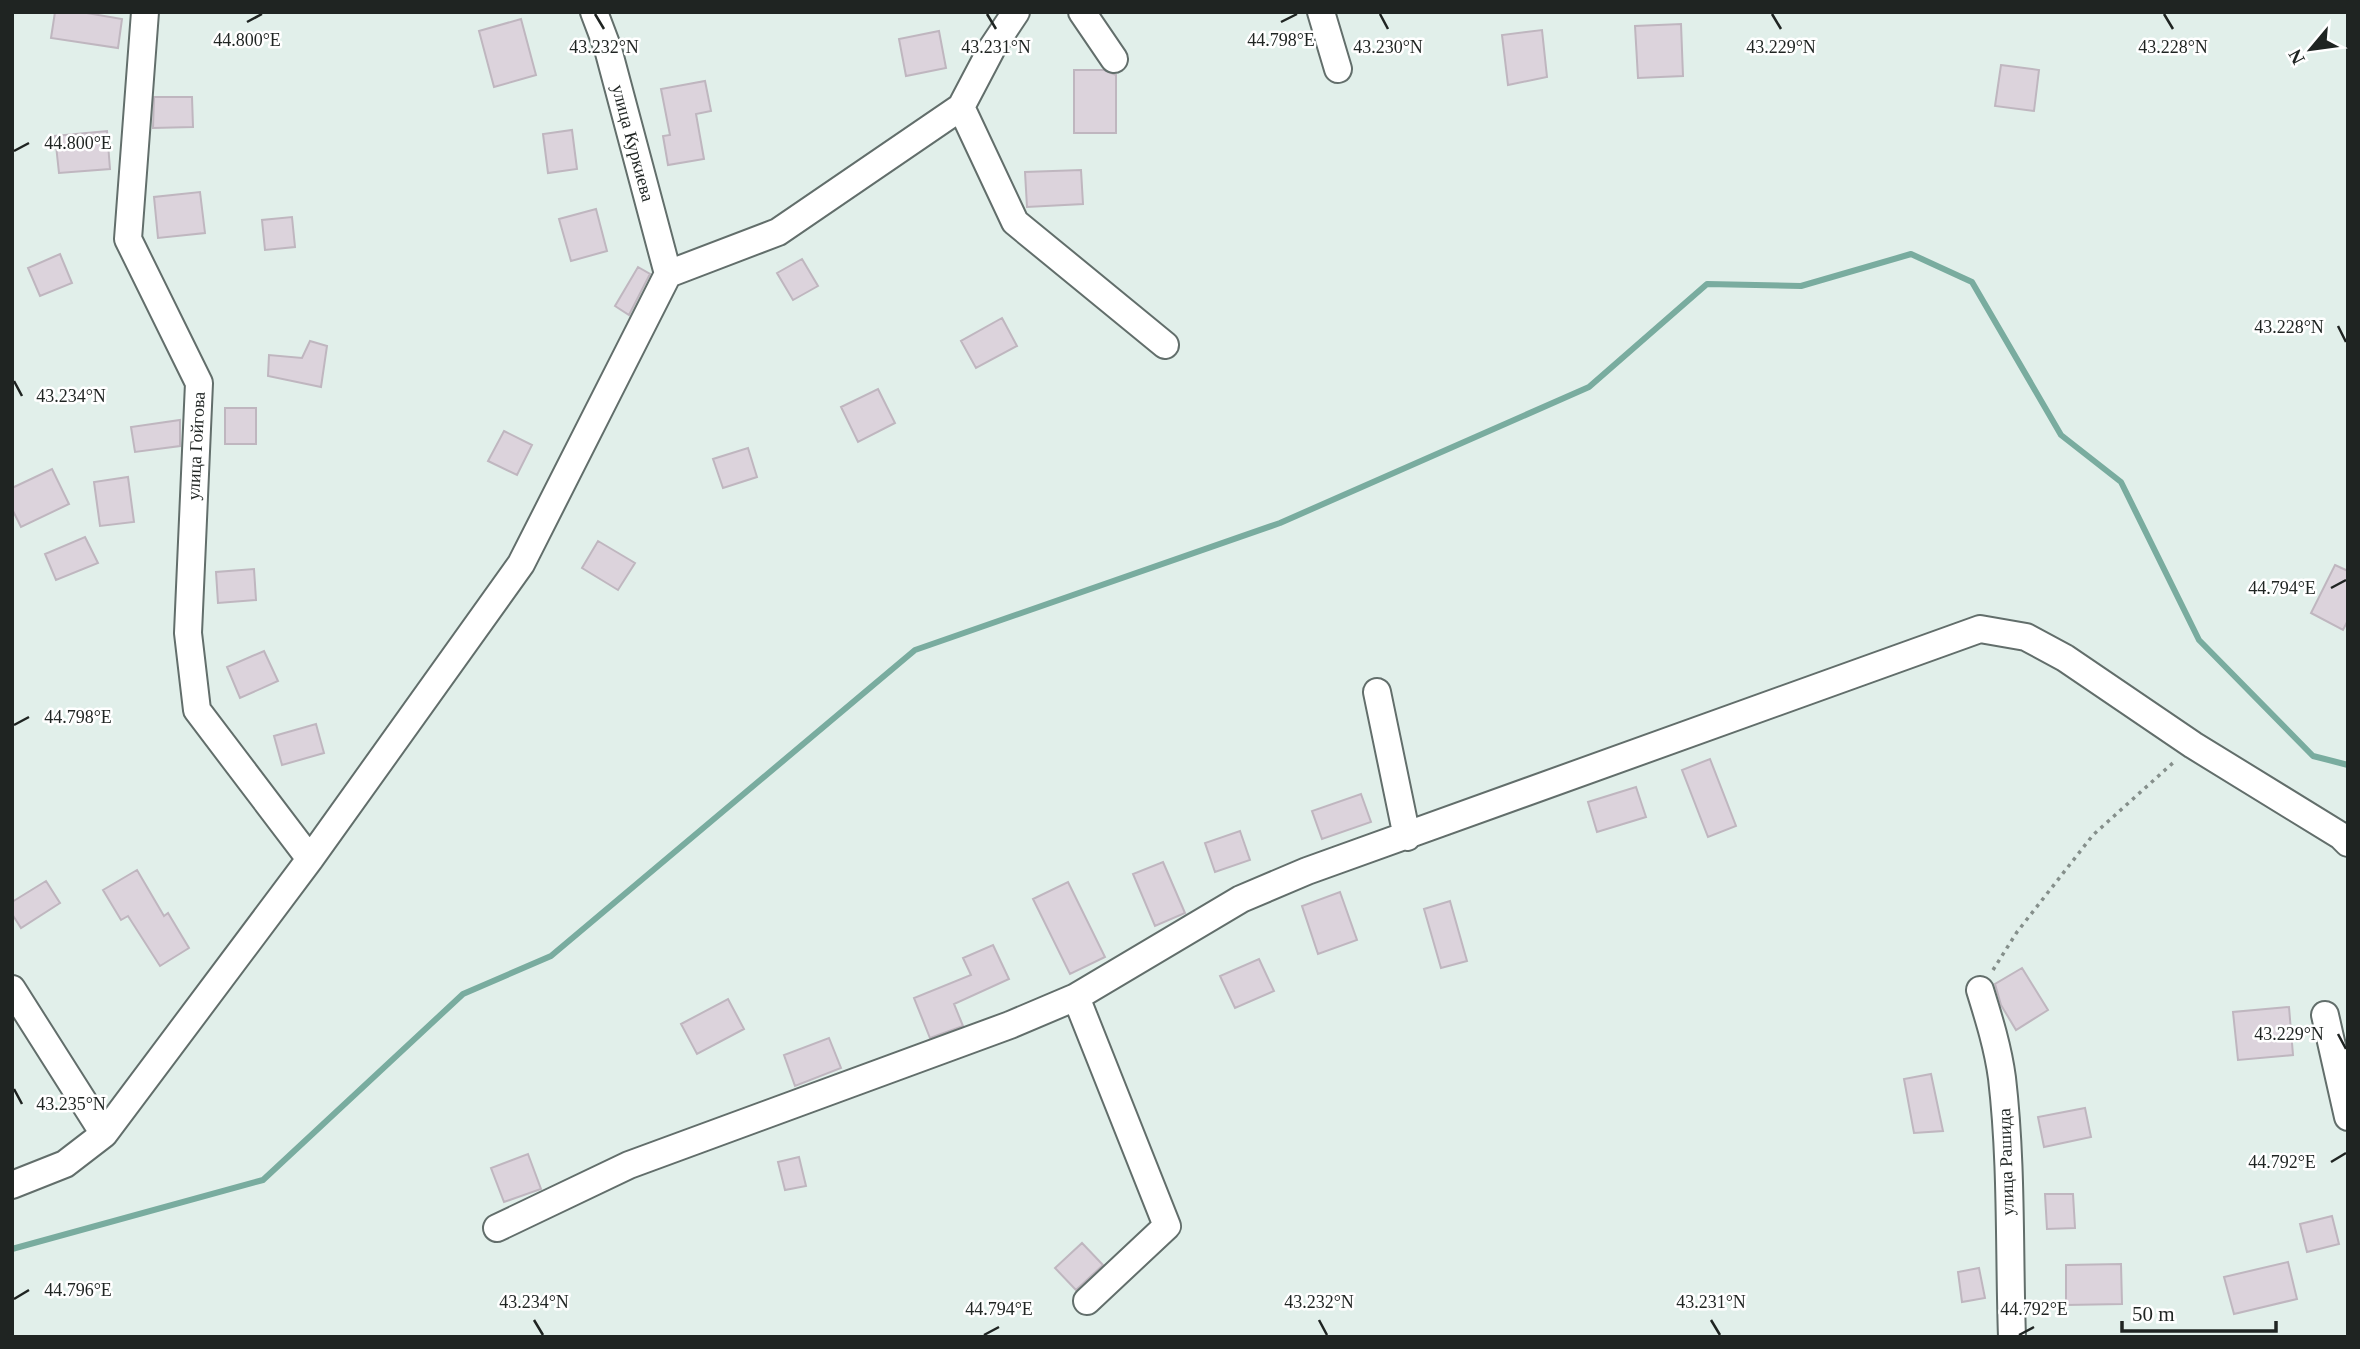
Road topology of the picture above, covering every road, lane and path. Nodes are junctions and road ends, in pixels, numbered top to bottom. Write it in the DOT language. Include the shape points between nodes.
graph roads {
  1 [pos="145,12"];
  2 [pos="594,12"];
  3 [pos="1016,12"];
  4 [pos="1082,12"];
  5 [pos="1321,12"];
  6 [pos="1114,59"];
  7 [pos="1338,69"];
  8 [pos="961,107"];
  9 [pos="668,274"];
  10 [pos="1165,345"];
  11 [pos="1377,692"];
  12 [pos="2193,745"];
  13 [pos="1407,837"];
  14 [pos="2348,843"];
  15 [pos="310,859"];
  16 [pos="12,989"];
  17 [pos="1980,990"];
  18 [pos="1076,997"];
  19 [pos="2325,1015"];
  20 [pos="2348,1117"];
  21 [pos="104,1135"];
  22 [pos="12,1185"];
  23 [pos="497,1228"];
  24 [pos="1087,1301"];
  25 [pos="2011,1337"];
  1 -- 15 [label="street, улица Гойгова" via="128,239 199,383 188,633 197,710"];
  2 -- 9 [label="street, улица Куркиева"];
  3 -- 8 [label="street"];
  4 -- 6 [label="street"];
  5 -- 7 [label="street"];
  8 -- 9 [label="street" via="778,232"];
  8 -- 10 [label="street" via="1014,222"];
  9 -- 15 [label="street" via="521,564"];
  11 -- 13 [label="street"];
  12 -- 13 [label="street" via="2065,658 2026,637 1980,629"];
  12 -- 14 [label="street"];
  12 -- 17 [label="path" via="2093,835 2025,922"];
  13 -- 18 [label="street" via="1241,899"];
  15 -- 21 [label="street"];
  16 -- 21 [label="street"];
  17 -- 25 [label="street, улица Рашида" via="2002,1078"];
  18 -- 23 [label="street" via="629,1165"];
  18 -- 24 [label="street" via="1167,1226"];
  19 -- 20 [label="street"];
  21 -- 22 [label="street" via="65,1164"];
}
